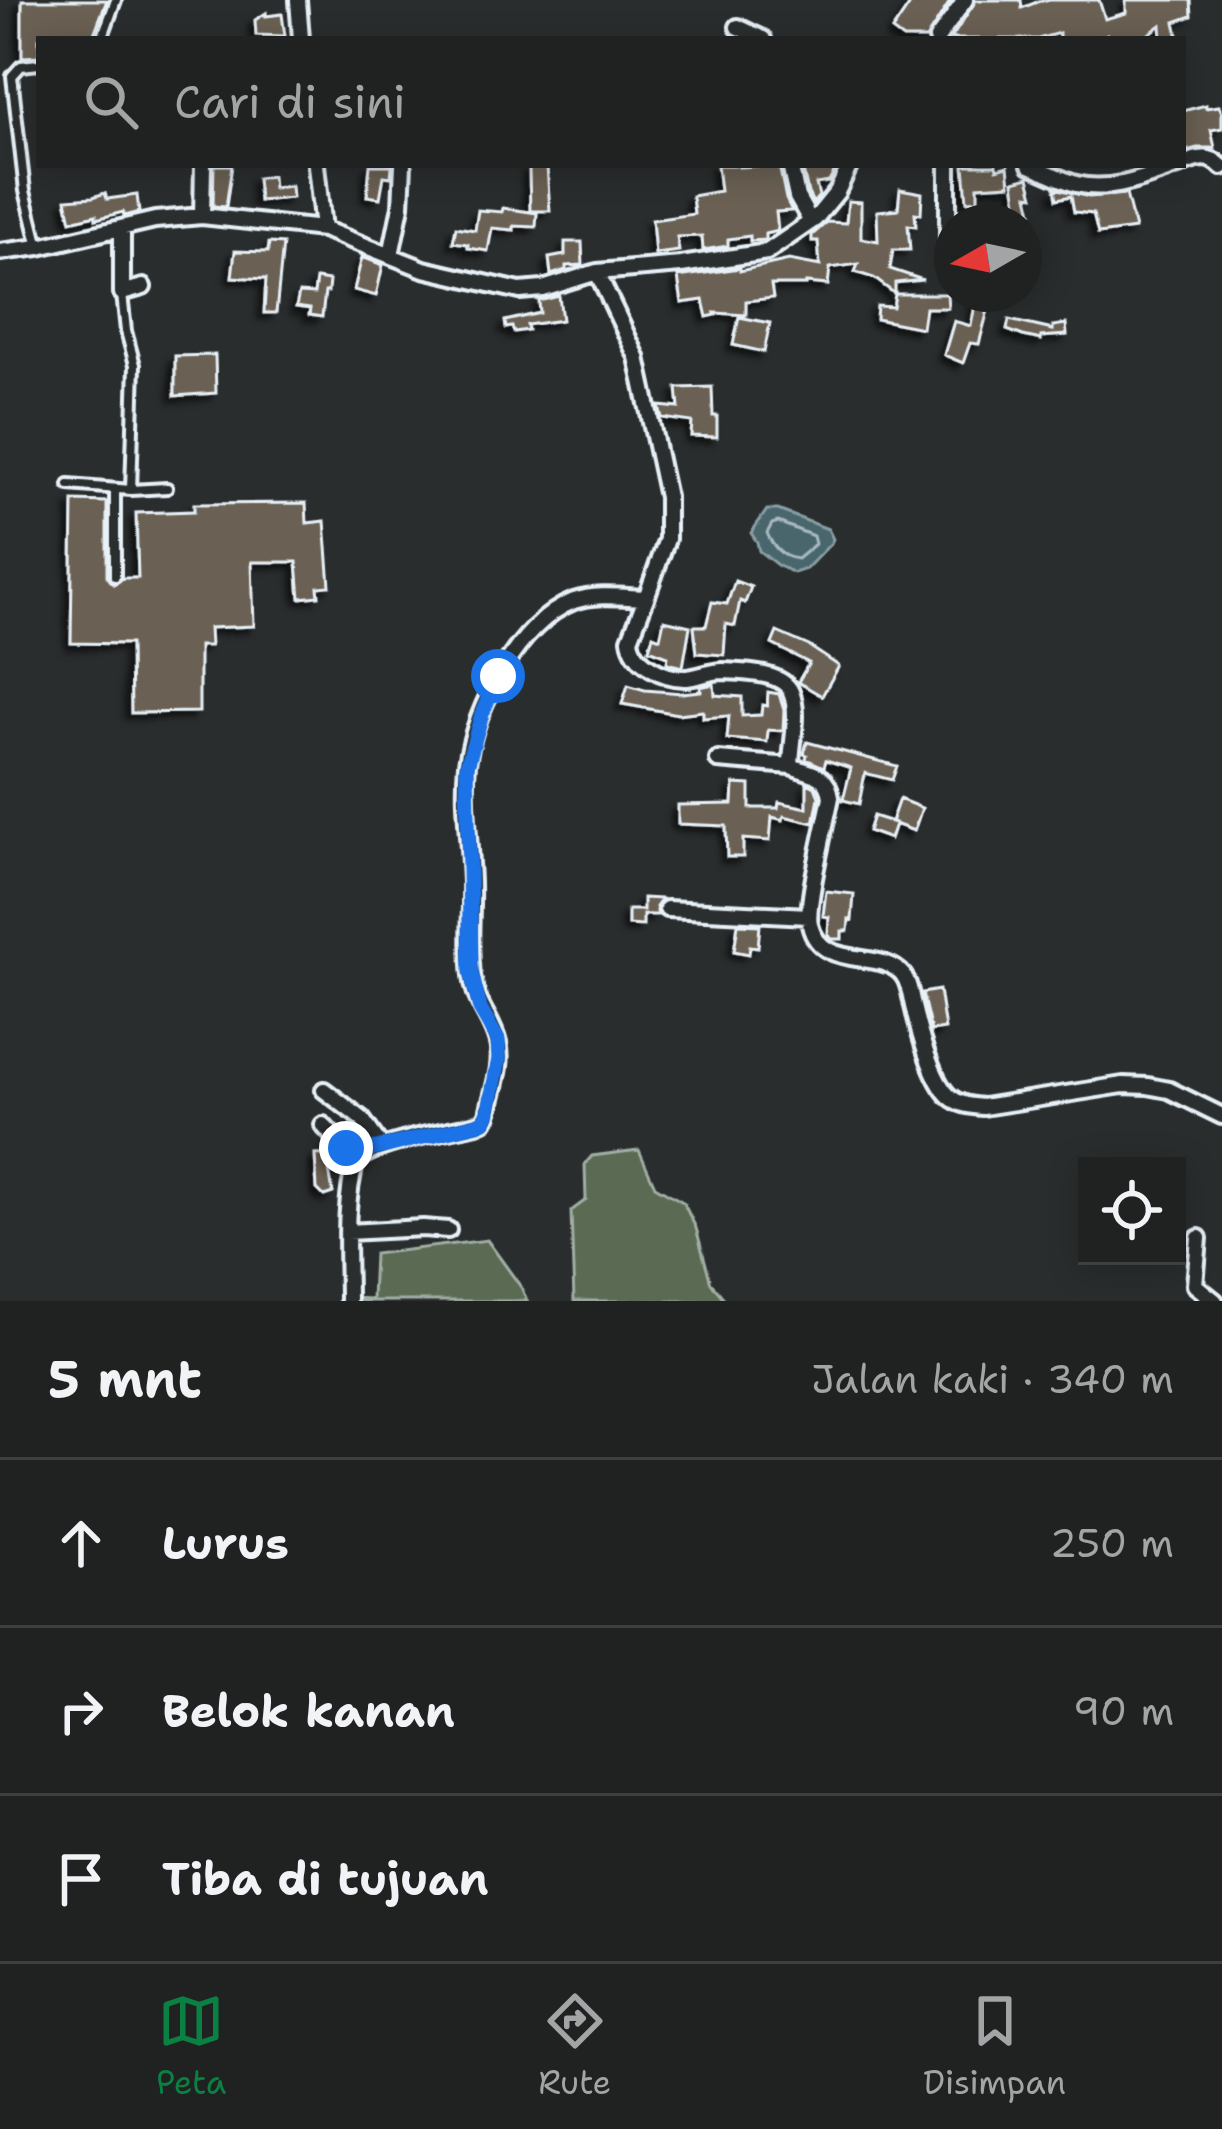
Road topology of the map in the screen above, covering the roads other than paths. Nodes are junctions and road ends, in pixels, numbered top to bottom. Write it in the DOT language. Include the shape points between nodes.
graph roads {
  1 [pos="116,0"];
  2 [pos="298,0"];
  3 [pos="964,0"];
  4 [pos="738,27"];
  5 [pos="103,36"];
  6 [pos="301,36"];
  7 [pos="757,36"];
  8 [pos="939,36"];
  9 [pos="36,64"];
  10 [pos="1186,163"];
  11 [pos="1222,167"];
  12 [pos="203,168"];
  13 [pos="316,168"];
  14 [pos="403,168"];
  15 [pos="791,168"];
  16 [pos="849,168"];
  17 [pos="948,168"];
  18 [pos="1037,168"];
  19 [pos="1174,168"];
  20 [pos="948,204"];
  21 [pos="202,216"];
  22 [pos="811,222"];
  23 [pos="122,229"];
  24 [pos="322,229"];
  25 [pos="39,247"];
  26 [pos="0,252"];
  27 [pos="392,255"];
  28 [pos="597,272"];
  29 [pos="143,287"];
  30 [pos="122,292"];
  31 [pos="69,485"];
  32 [pos="167,488"];
  33 [pos="131,490"];
  34 [pos="115,491"];
  35 [pos="115,576"];
  36 [pos="646,598"];
  37 [pos="718,760"];
  38 [pos="791,766"];
  39 [pos="668,910"];
  40 [pos="809,916"];
  41 [pos="324,1090"];
  42 [pos="1222,1116"];
  43 [pos="323,1125"];
  44 [pos="381,1146"];
  45 [pos="356,1161"];
  46 [pos="448,1230"];
  47 [pos="347,1232"];
  48 [pos="1199,1238"];
  49 [pos="348,1301"];
  50 [pos="1215,1301"];
  1 -- 5 [label="lane"];
  2 -- 6 [label="street"];
  3 -- 8 [label="street"];
  4 -- 7 [label="street"];
  9 -- 25 [label="lane" via="12,76"];
  10 -- 11 [label="street" via="1209,158"];
  12 -- 21 [label="street"];
  13 -- 24 [label="street"];
  14 -- 27 [label="street"];
  15 -- 22 [label="street"];
  16 -- 22 [label="street"];
  17 -- 20 [label="street"];
  18 -- 19 [label="street" via="1098,187"];
  21 -- 23 [label="street"];
  21 -- 24 [label="street"];
  22 -- 28 [label="street" via="766,252"];
  23 -- 25 [label="street"];
  23 -- 30 [label="street"];
  24 -- 27 [label="street"];
  25 -- 26 [label="street"];
  27 -- 28 [label="street" via="520,291"];
  28 -- 36 [label="street" via="637,357 667,497 667,538"];
  29 -- 30 [label="street"];
  30 -- 33 [label="lane" via="135,365"];
  31 -- 34 [label="lane"];
  32 -- 33 [label="lane"];
  33 -- 34 [label="lane"];
  34 -- 35 [label="lane"];
  36 -- 38 [label="street" via="630,640 635,656 665,675 723,671 781,678 790,688"];
  36 -- 44 [label="street" via="572,602 528,634 498,676 467,766 471,972 498,1040 488,1115"];
  37 -- 38 [label="street"];
  38 -- 40 [label="street" via="822,776 830,788"];
  39 -- 40 [label="street"];
  40 -- 42 [label="street" via="825,947 902,972 940,1084 966,1106 1123,1085 1169,1090"];
  41 -- 44 [label="street"];
  43 -- 45 [label="street"];
  44 -- 45 [label="street"];
  45 -- 47 [label="street"];
  46 -- 47 [label="street"];
  47 -- 49 [label="street"];
  48 -- 50 [label="street" via="1195,1285"];
}
